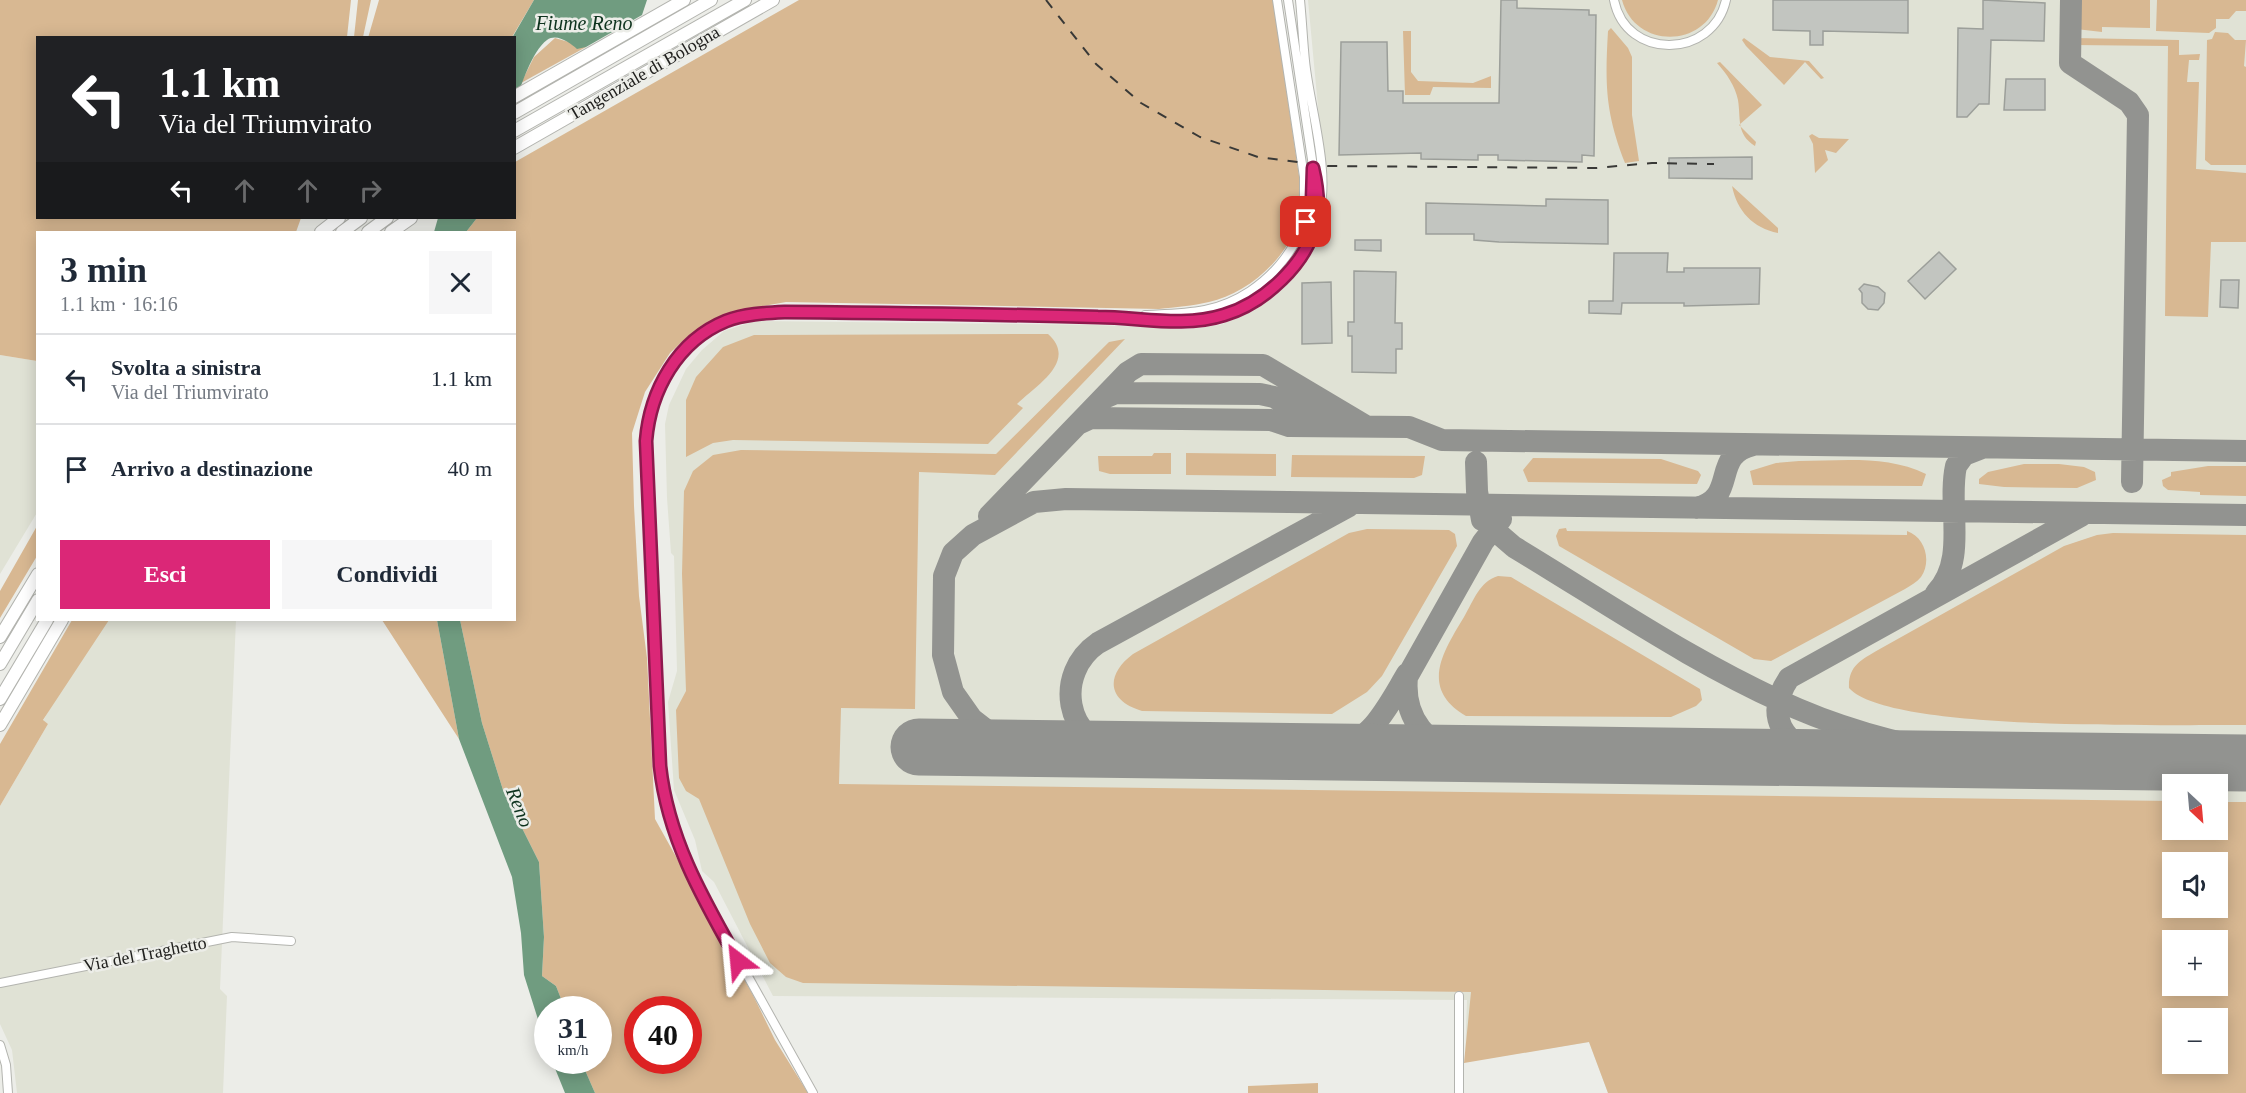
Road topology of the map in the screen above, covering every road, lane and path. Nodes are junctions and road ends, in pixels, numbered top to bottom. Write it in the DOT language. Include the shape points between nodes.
graph roads {
  1 [pos="684,0"];
  2 [pos="711,0"];
  3 [pos="745,0"];
  4 [pos="773,0"];
  5 [pos="1277,0"];
  6 [pos="1288,0"];
  7 [pos="1300,0"];
  8 [pos="1614,0"];
  9 [pos="1726,0"];
  10 [pos="516,96"];
  11 [pos="516,112"];
  12 [pos="516,131"];
  13 [pos="516,147"];
  14 [pos="1313,168"];
  15 [pos="338,219"];
  16 [pos="360,219"];
  17 [pos="386,219"];
  18 [pos="410,219"];
  19 [pos="1316,221"];
  20 [pos="322,231"];
  21 [pos="343,231"];
  22 [pos="369,231"];
  23 [pos="392,231"];
  24 [pos="1299,236"];
  25 [pos="1120,317"];
  26 [pos="36,577"];
  27 [pos="36,603"];
  28 [pos="46,621"];
  29 [pos="61,621"];
  30 [pos="0,637"];
  31 [pos="0,664"];
  32 [pos="0,699"];
  33 [pos="0,725"];
  34 [pos="291,941"];
  35 [pos="0,983"];
  36 [pos="1459,996"];
  37 [pos="0,1045"];
  38 [pos="8,1093"];
  39 [pos="813,1093"];
  40 [pos="1458,1093"];
  1 -- 10 [label="highway"];
  2 -- 11 [label="highway"];
  3 -- 12 [label="highway"];
  4 -- 13 [label="highway, Tangenziale di Bologna"];
  5 -- 24 [label="street" via="1304,177 1305,205"];
  6 -- 14 [label="street"];
  7 -- 19 [label="street" via="1323,186"];
  8 -- 9 [label="street" via="1621,18 1634,33 1651,43 1668,46 1687,44 1707,33 1718,21"];
  14 -- 19 [label="street"];
  14 -- 24 [label="street" via="1311,205"];
  15 -- 20 [label="highway"];
  16 -- 21 [label="highway"];
  17 -- 22 [label="highway"];
  18 -- 23 [label="highway"];
  19 -- 25 [label="street" via="1308,242 1284,275 1266,294 1239,310 1191,322"];
  24 -- 25 [label="street" via="1270,275 1233,300 1206,309"];
  25 -- 39 [label="street" via="757,314 725,322 701,335 679,356 655,395 646,441 660,766 667,809 691,876"];
  26 -- 30 [label="highway"];
  27 -- 31 [label="highway"];
  28 -- 32 [label="highway"];
  29 -- 33 [label="highway"];
  34 -- 35 [label="street, Via del Traghetto" via="232,937"];
  36 -- 40 [label="street"];
  37 -- 38 [label="street"];
}
